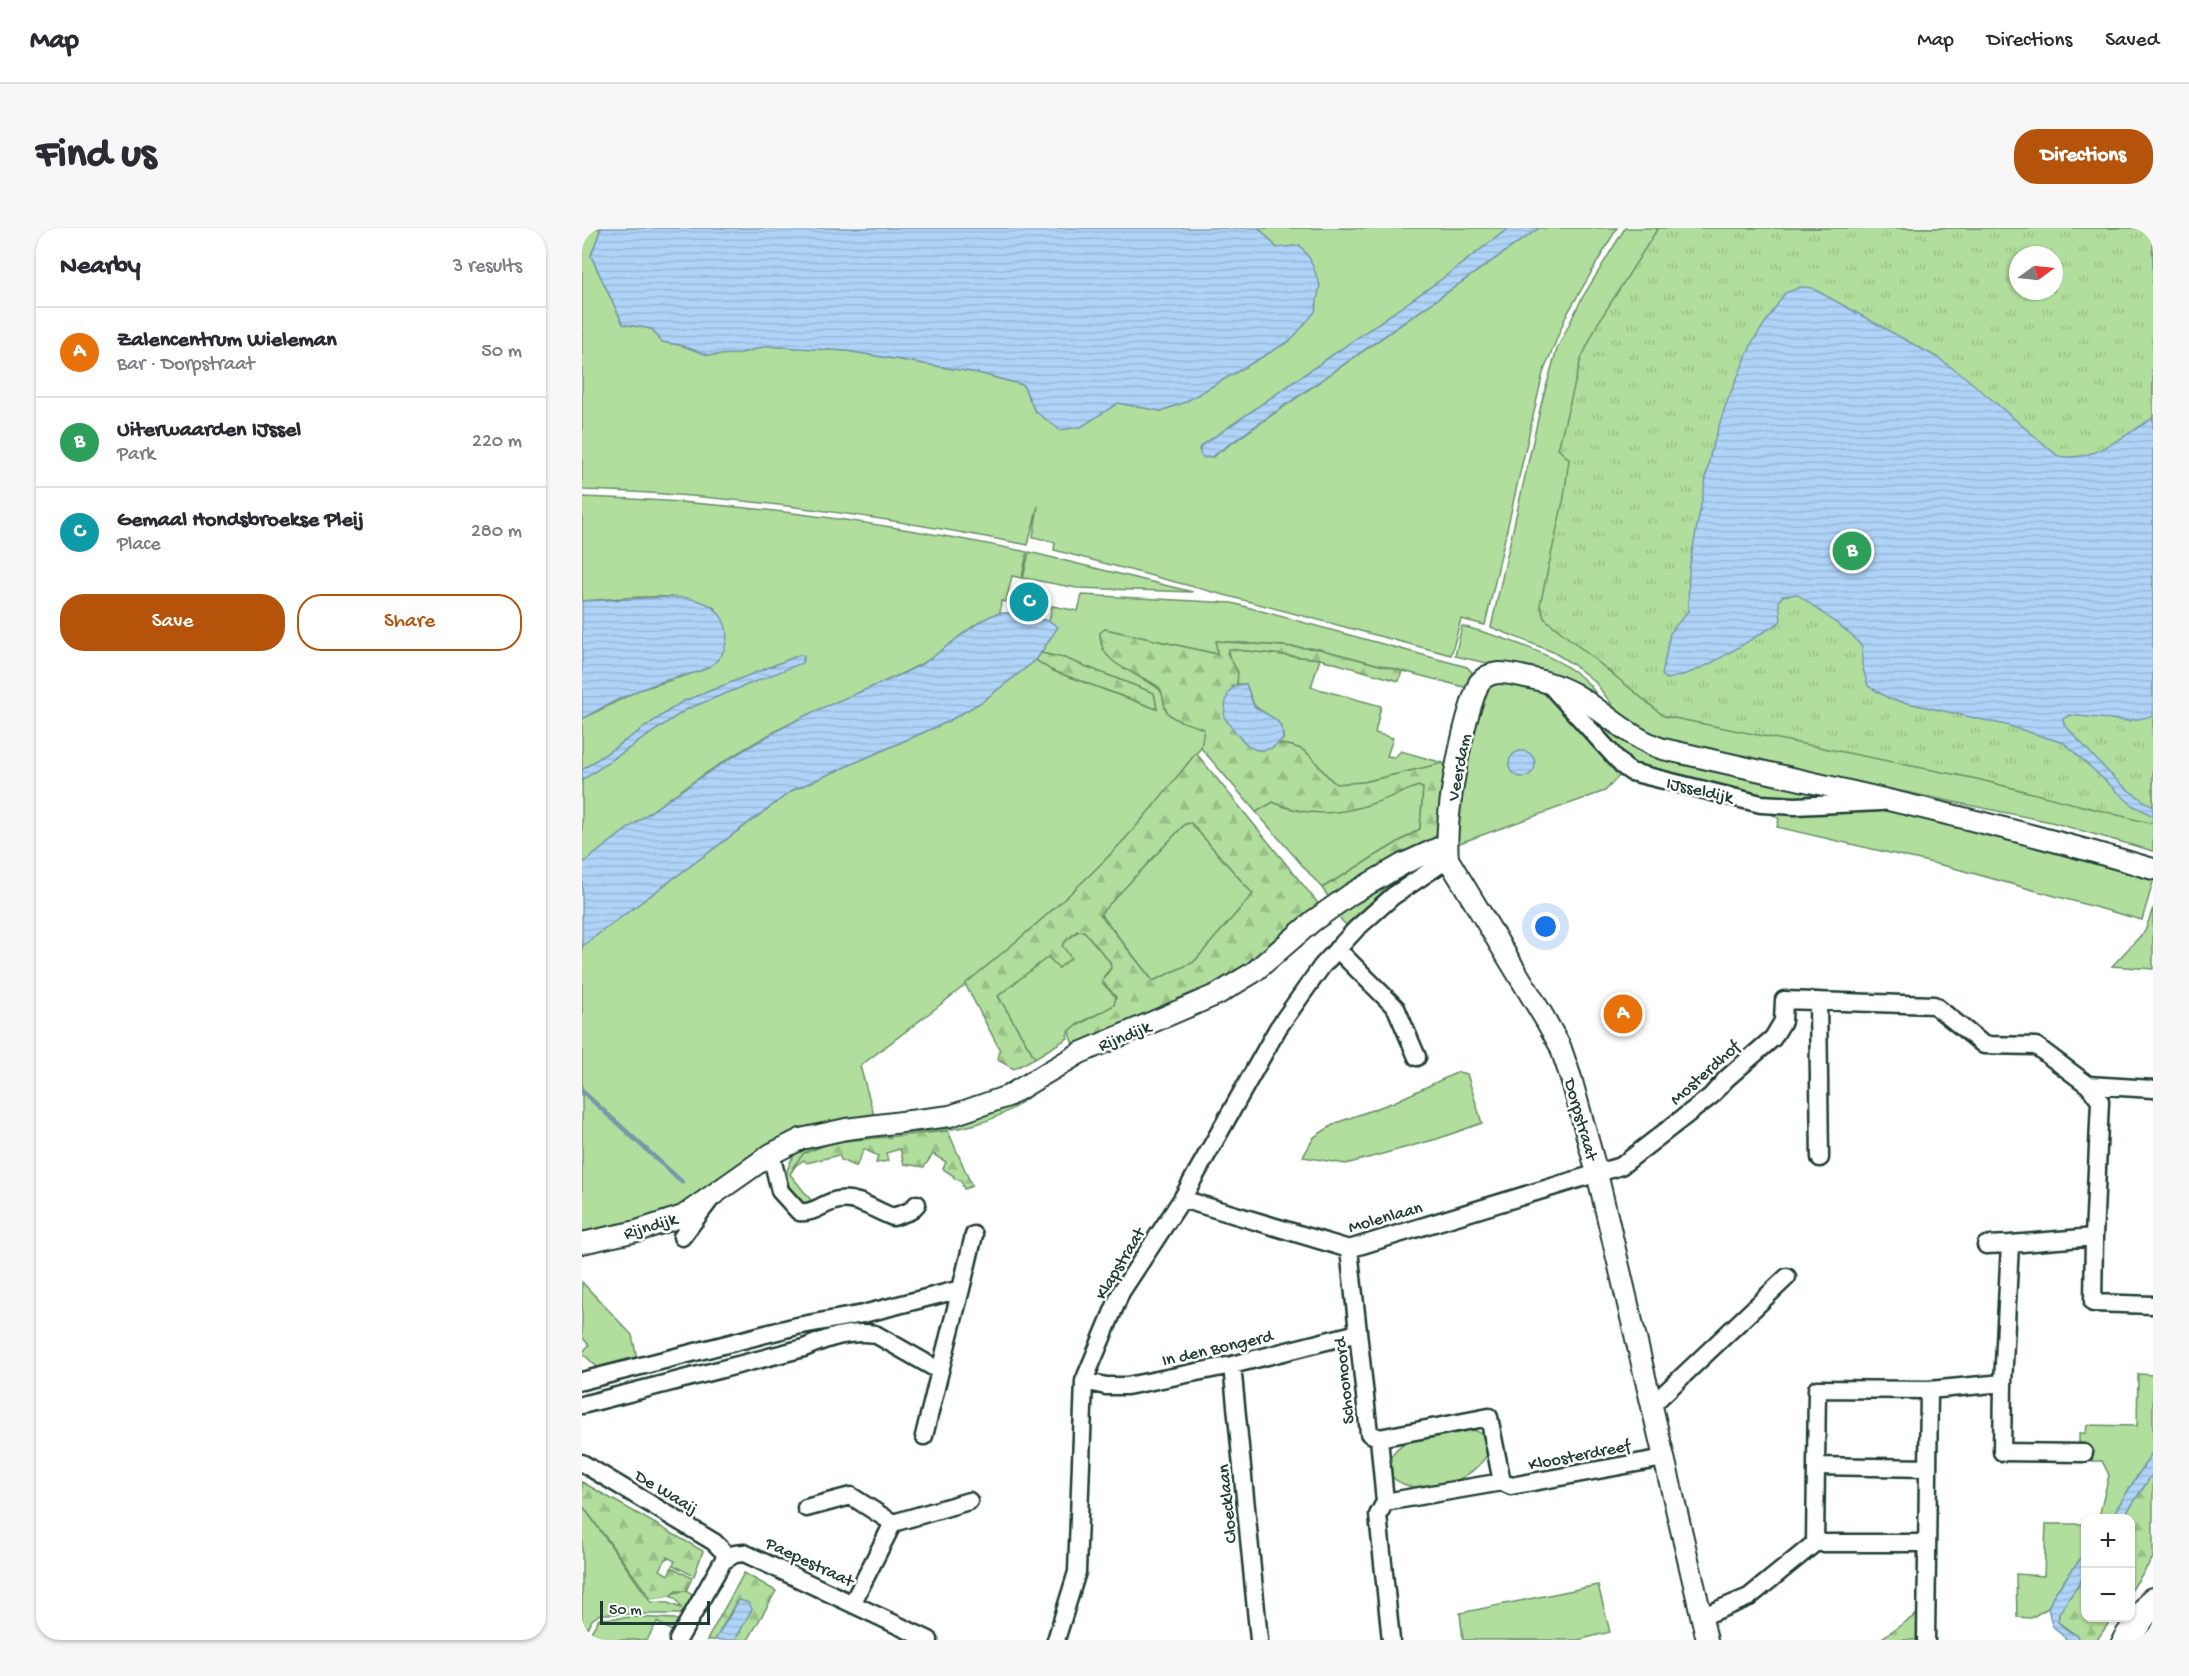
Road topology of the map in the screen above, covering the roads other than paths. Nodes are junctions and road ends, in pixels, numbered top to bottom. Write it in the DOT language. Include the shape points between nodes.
graph roads {
  1 [pos="1483,678"];
  2 [pos="1548,682"];
  3 [pos="1891,802"];
  4 [pos="1447,852"];
  5 [pos="2153,869"];
  6 [pos="1337,949"];
  7 [pos="1818,1001"];
  8 [pos="1417,1057"];
  9 [pos="2088,1086"];
  10 [pos="2153,1089"];
  11 [pos="771,1154"];
  12 [pos="1820,1158"];
  13 [pos="1598,1173"];
  14 [pos="713,1197"];
  15 [pos="1182,1199"];
  16 [pos="917,1204"];
  17 [pos="974,1235"];
  18 [pos="682,1237"];
  19 [pos="2094,1237"];
  20 [pos="582,1243"];
  21 [pos="2010,1244"];
  22 [pos="1986,1245"];
  23 [pos="1348,1249"];
  24 [pos="1787,1277"];
  25 [pos="961,1289"];
  26 [pos="2153,1305"];
  27 [pos="863,1314"];
  28 [pos="863,1332"];
  29 [pos="1358,1333"];
  30 [pos="709,1349"];
  31 [pos="1232,1365"];
  32 [pos="715,1371"];
  33 [pos="940,1371"];
  34 [pos="590,1379"];
  35 [pos="1084,1381"];
  36 [pos="2003,1383"];
  37 [pos="1929,1390"];
  38 [pos="604,1399"];
  39 [pos="582,1405"];
  40 [pos="1652,1405"];
  41 [pos="924,1436"];
  42 [pos="1378,1437"];
  43 [pos="2084,1453"];
  44 [pos="1664,1458"];
  45 [pos="582,1463"];
  46 [pos="1816,1466"];
  47 [pos="1928,1468"];
  48 [pos="1502,1482"];
  49 [pos="969,1501"];
  50 [pos="806,1508"];
  51 [pos="1381,1509"];
  52 [pos="892,1523"];
  53 [pos="1815,1543"];
  54 [pos="1927,1543"];
  55 [pos="729,1557"];
  56 [pos="2153,1601"];
  57 [pos="853,1602"];
  58 [pos="1701,1617"];
  59 [pos="920,1638"];
  60 [pos="678,1640"];
  61 [pos="1056,1640"];
  62 [pos="1259,1640"];
  63 [pos="1391,1640"];
  64 [pos="1707,1640"];
  65 [pos="1926,1640"];
  66 [pos="2126,1640"];
  1 -- 2 [label="street, IJsseldijk" via="1503,672"];
  1 -- 4 [label="street, Veerdam" via="1475,691 1462,740 1446,830"];
  2 -- 3 [label="street, IJsseldijk" via="1574,693 1651,745"];
  2 -- 3 [label="street, IJsseldijk" via="1631,772 1761,804"];
  3 -- 5 [label="street, IJsseldijk"];
  4 -- 6 [label="street, Klapstraat"];
  4 -- 11 [label="street, Rijndijk" via="1403,864 1351,894 1312,921 1254,972 1218,994 1080,1053 1008,1096 950,1116 826,1132"];
  4 -- 13 [label="street, Dorpstraat" via="1560,1046"];
  6 -- 8 [label="street" via="1396,1008"];
  6 -- 15 [label="street, Klapstraat" via="1278,1028"];
  7 -- 9 [label="street, Mosterdhof" via="1934,1005 1984,1045 2036,1046"];
  7 -- 12 [label="street"];
  7 -- 13 [label="street, Mosterdhof" via="1784,1000 1783,1021 1773,1038 1712,1096 1621,1166"];
  9 -- 10 [label="street"];
  9 -- 19 [label="street, Mosterdhof" via="2100,1101"];
  11 -- 14 [label="street, Rijndijk"];
  11 -- 16 [label="street" via="780,1191 800,1212 813,1212 832,1202 848,1200 893,1217"];
  13 -- 23 [label="street, Molenlaan"];
  13 -- 40 [label="street, Dorpstraat"];
  14 -- 18 [label="street, Rijndijk"];
  14 -- 20 [label="street, Rijndijk" via="665,1224"];
  15 -- 23 [label="street, Molenlaan"];
  15 -- 35 [label="street, Klapstraat" via="1121,1292"];
  17 -- 25 [label="street"];
  19 -- 21 [label="street"];
  19 -- 26 [label="street, Mosterdhof" via="2093,1303"];
  21 -- 22 [label="street"];
  21 -- 36 [label="street"];
  23 -- 29 [label="street, Schoonoord"];
  24 -- 40 [label="street"];
  25 -- 27 [label="street"];
  25 -- 33 [label="street"];
  27 -- 28 [label="street"];
  27 -- 30 [label="street"];
  28 -- 32 [label="street" via="831,1336 804,1348"];
  28 -- 33 [label="street" via="875,1334"];
  29 -- 31 [label="street, In den Bongerd"];
  29 -- 42 [label="street, Schoonoord" via="1369,1433"];
  30 -- 32 [label="street"];
  30 -- 34 [label="street"];
  31 -- 35 [label="street, In den Bongerd" via="1127,1386"];
  31 -- 62 [label="street, Cloecklaan"];
  32 -- 38 [label="street"];
  33 -- 41 [label="street"];
  34 -- 38 [label="street"];
  35 -- 61 [label="street, Klapstraat" via="1077,1572"];
  36 -- 37 [label="street"];
  36 -- 43 [label="street" via="2002,1452"];
  37 -- 46 [label="street" via="1817,1389"];
  37 -- 47 [label="street"];
  38 -- 39 [label="street"];
  40 -- 44 [label="street, Dorpstraat"];
  42 -- 48 [label="street" via="1489,1417"];
  42 -- 51 [label="street, Schoonoord"];
  44 -- 48 [label="street, Kloosterdreef" via="1511,1486"];
  44 -- 58 [label="street, Dorpstraat"];
  45 -- 55 [label="street, De Waaij" via="714,1542"];
  46 -- 47 [label="street"];
  46 -- 53 [label="street"];
  47 -- 54 [label="street"];
  48 -- 51 [label="street, Kloosterdreef"];
  49 -- 52 [label="street"];
  50 -- 52 [label="street" via="850,1496"];
  51 -- 63 [label="street, Schoonoord"];
  52 -- 57 [label="street"];
  53 -- 54 [label="street"];
  53 -- 58 [label="street" via="1749,1597"];
  54 -- 65 [label="street"];
  55 -- 57 [label="street, Paepestraat" via="751,1554"];
  55 -- 60 [label="street"];
  56 -- 66 [label="main road"];
  57 -- 59 [label="street, Paepestraat"];
  58 -- 64 [label="street, Dorpstraat"];
}
